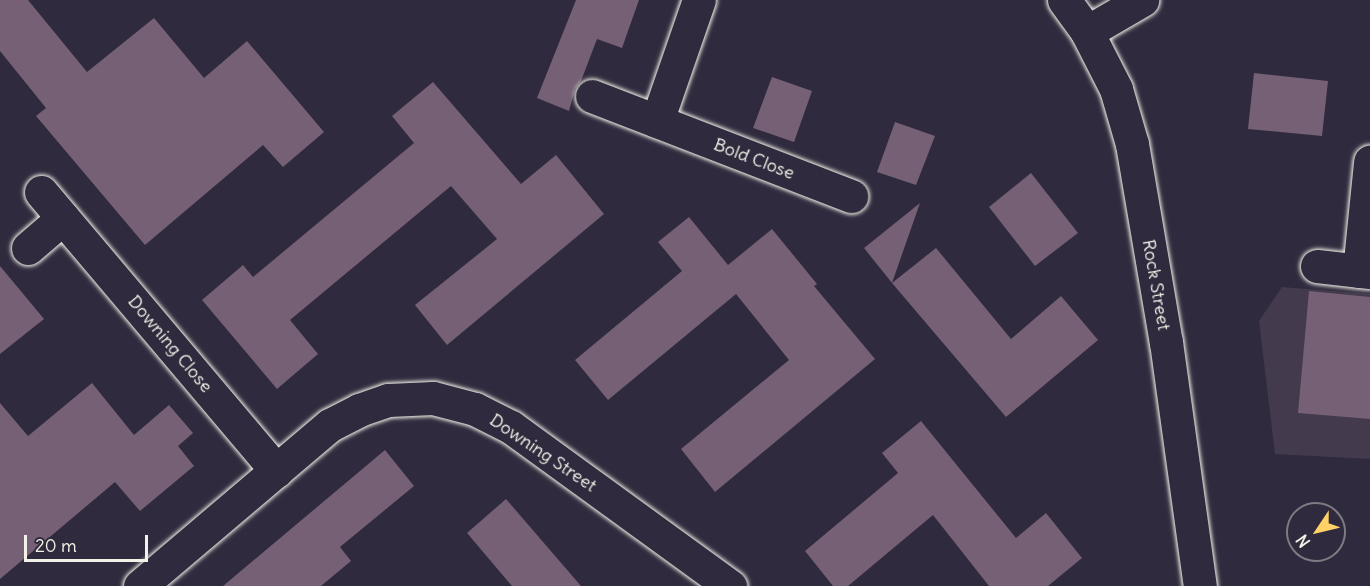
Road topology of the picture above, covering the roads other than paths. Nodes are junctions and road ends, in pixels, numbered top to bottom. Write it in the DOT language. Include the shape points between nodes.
graph roads {
  1 [pos="699,0"];
  2 [pos="1064,0"];
  3 [pos="1142,0"];
  4 [pos="1087,32"];
  5 [pos="592,96"];
  6 [pos="657,121"];
  7 [pos="1370,162"];
  8 [pos="41,192"];
  9 [pos="851,196"];
  10 [pos="63,218"];
  11 [pos="28,248"];
  12 [pos="1317,266"];
  13 [pos="1364,271"];
  14 [pos="277,471"];
  15 [pos="140,586"];
  16 [pos="730,586"];
  17 [pos="1200,586"];
  1 -- 6 [label="street"];
  2 -- 4 [label="street, Rock Street"];
  3 -- 4 [label="street"];
  4 -- 17 [label="street, Rock Street" via="1116,89 1132,144"];
  5 -- 6 [label="street, Bold Close"];
  6 -- 9 [label="street, Bold Close"];
  7 -- 13 [label="street"];
  8 -- 10 [label="street, Downing Close"];
  10 -- 11 [label="street"];
  10 -- 14 [label="street, Downing Close"];
  12 -- 13 [label="street"];
  14 -- 15 [label="street, Downing Street"];
  14 -- 16 [label="street, Downing Street" via="330,426 360,410 388,400 433,398 475,409 511,427"];
}
